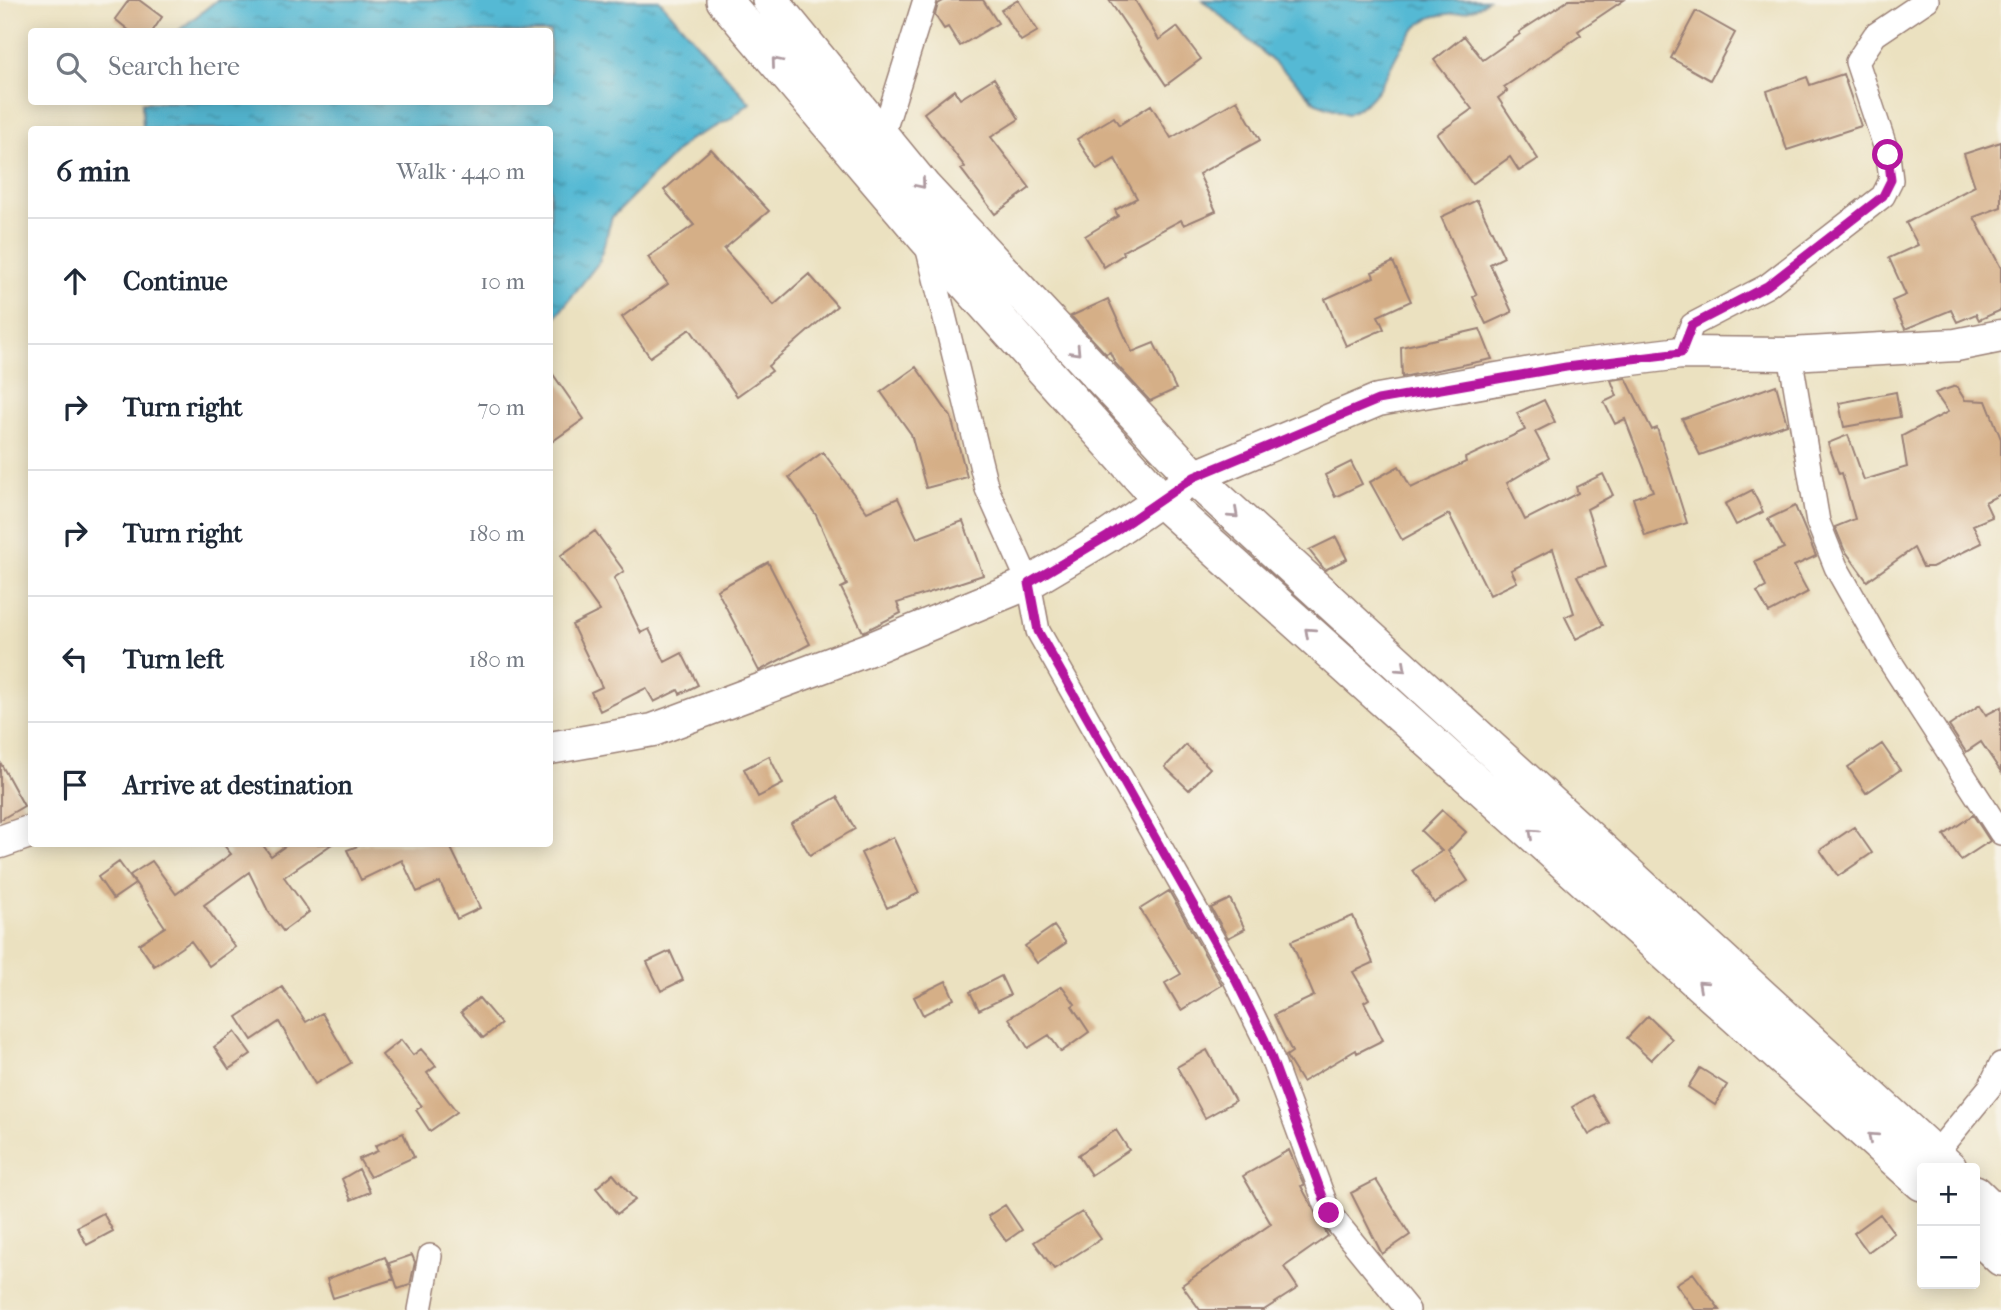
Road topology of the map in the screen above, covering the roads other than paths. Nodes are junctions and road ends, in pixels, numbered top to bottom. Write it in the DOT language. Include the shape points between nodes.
graph roads {
  1 [pos="724,0"];
  2 [pos="770,0"];
  3 [pos="925,0"];
  4 [pos="1927,0"];
  5 [pos="884,138"];
  6 [pos="867,167"];
  7 [pos="924,236"];
  8 [pos="2001,336"];
  9 [pos="1681,353"];
  10 [pos="1790,354"];
  11 [pos="1194,477"];
  12 [pos="1161,500"];
  13 [pos="1029,583"];
  14 [pos="553,747"];
  15 [pos="28,832"];
  16 [pos="2001,833"];
  17 [pos="0,842"];
  18 [pos="2001,1065"];
  19 [pos="1921,1163"];
  20 [pos="1922,1163"];
  21 [pos="1936,1163"];
  22 [pos="1980,1198"];
  23 [pos="2001,1218"];
  24 [pos="1980,1238"];
  25 [pos="429,1256"];
  26 [pos="2001,1258"];
  27 [pos="420,1310"];
  28 [pos="1408,1310"];
  6 -- 1 [label="main road, one-way"];
  2 -- 5 [label="main road"];
  3 -- 5 [label="street"];
  4 -- 9 [label="street" via="1875,35 1857,62 1888,155 1891,180 1883,196 1767,286 1692,325"];
  5 -- 6 [label="street"];
  5 -- 11 [label="main road, one-way" via="924,188"];
  6 -- 7 [label="main road"];
  7 -- 12 [label="main road"];
  7 -- 13 [label="street" via="987,489"];
  8 -- 10 [label="main road" via="1956,345"];
  9 -- 10 [label="main road"];
  9 -- 11 [label="main road" via="1566,367 1378,400"];
  10 -- 16 [label="street" via="1818,522 1836,567 1884,652"];
  11 -- 12 [label="main road"];
  11 -- 20 [label="main road, one-way"];
  12 -- 13 [label="main road"];
  19 -- 12 [label="main road, one-way"];
  13 -- 14 [label="main road" via="842,660 653,730"];
  13 -- 28 [label="street" via="1038,631 1265,1040 1329,1213"];
  15 -- 17 [label="main road"];
  18 -- 21 [label="street"];
  22 -- 23 [label="main road"];
  24 -- 26 [label="main road"];
  25 -- 27 [label="street"];
}
